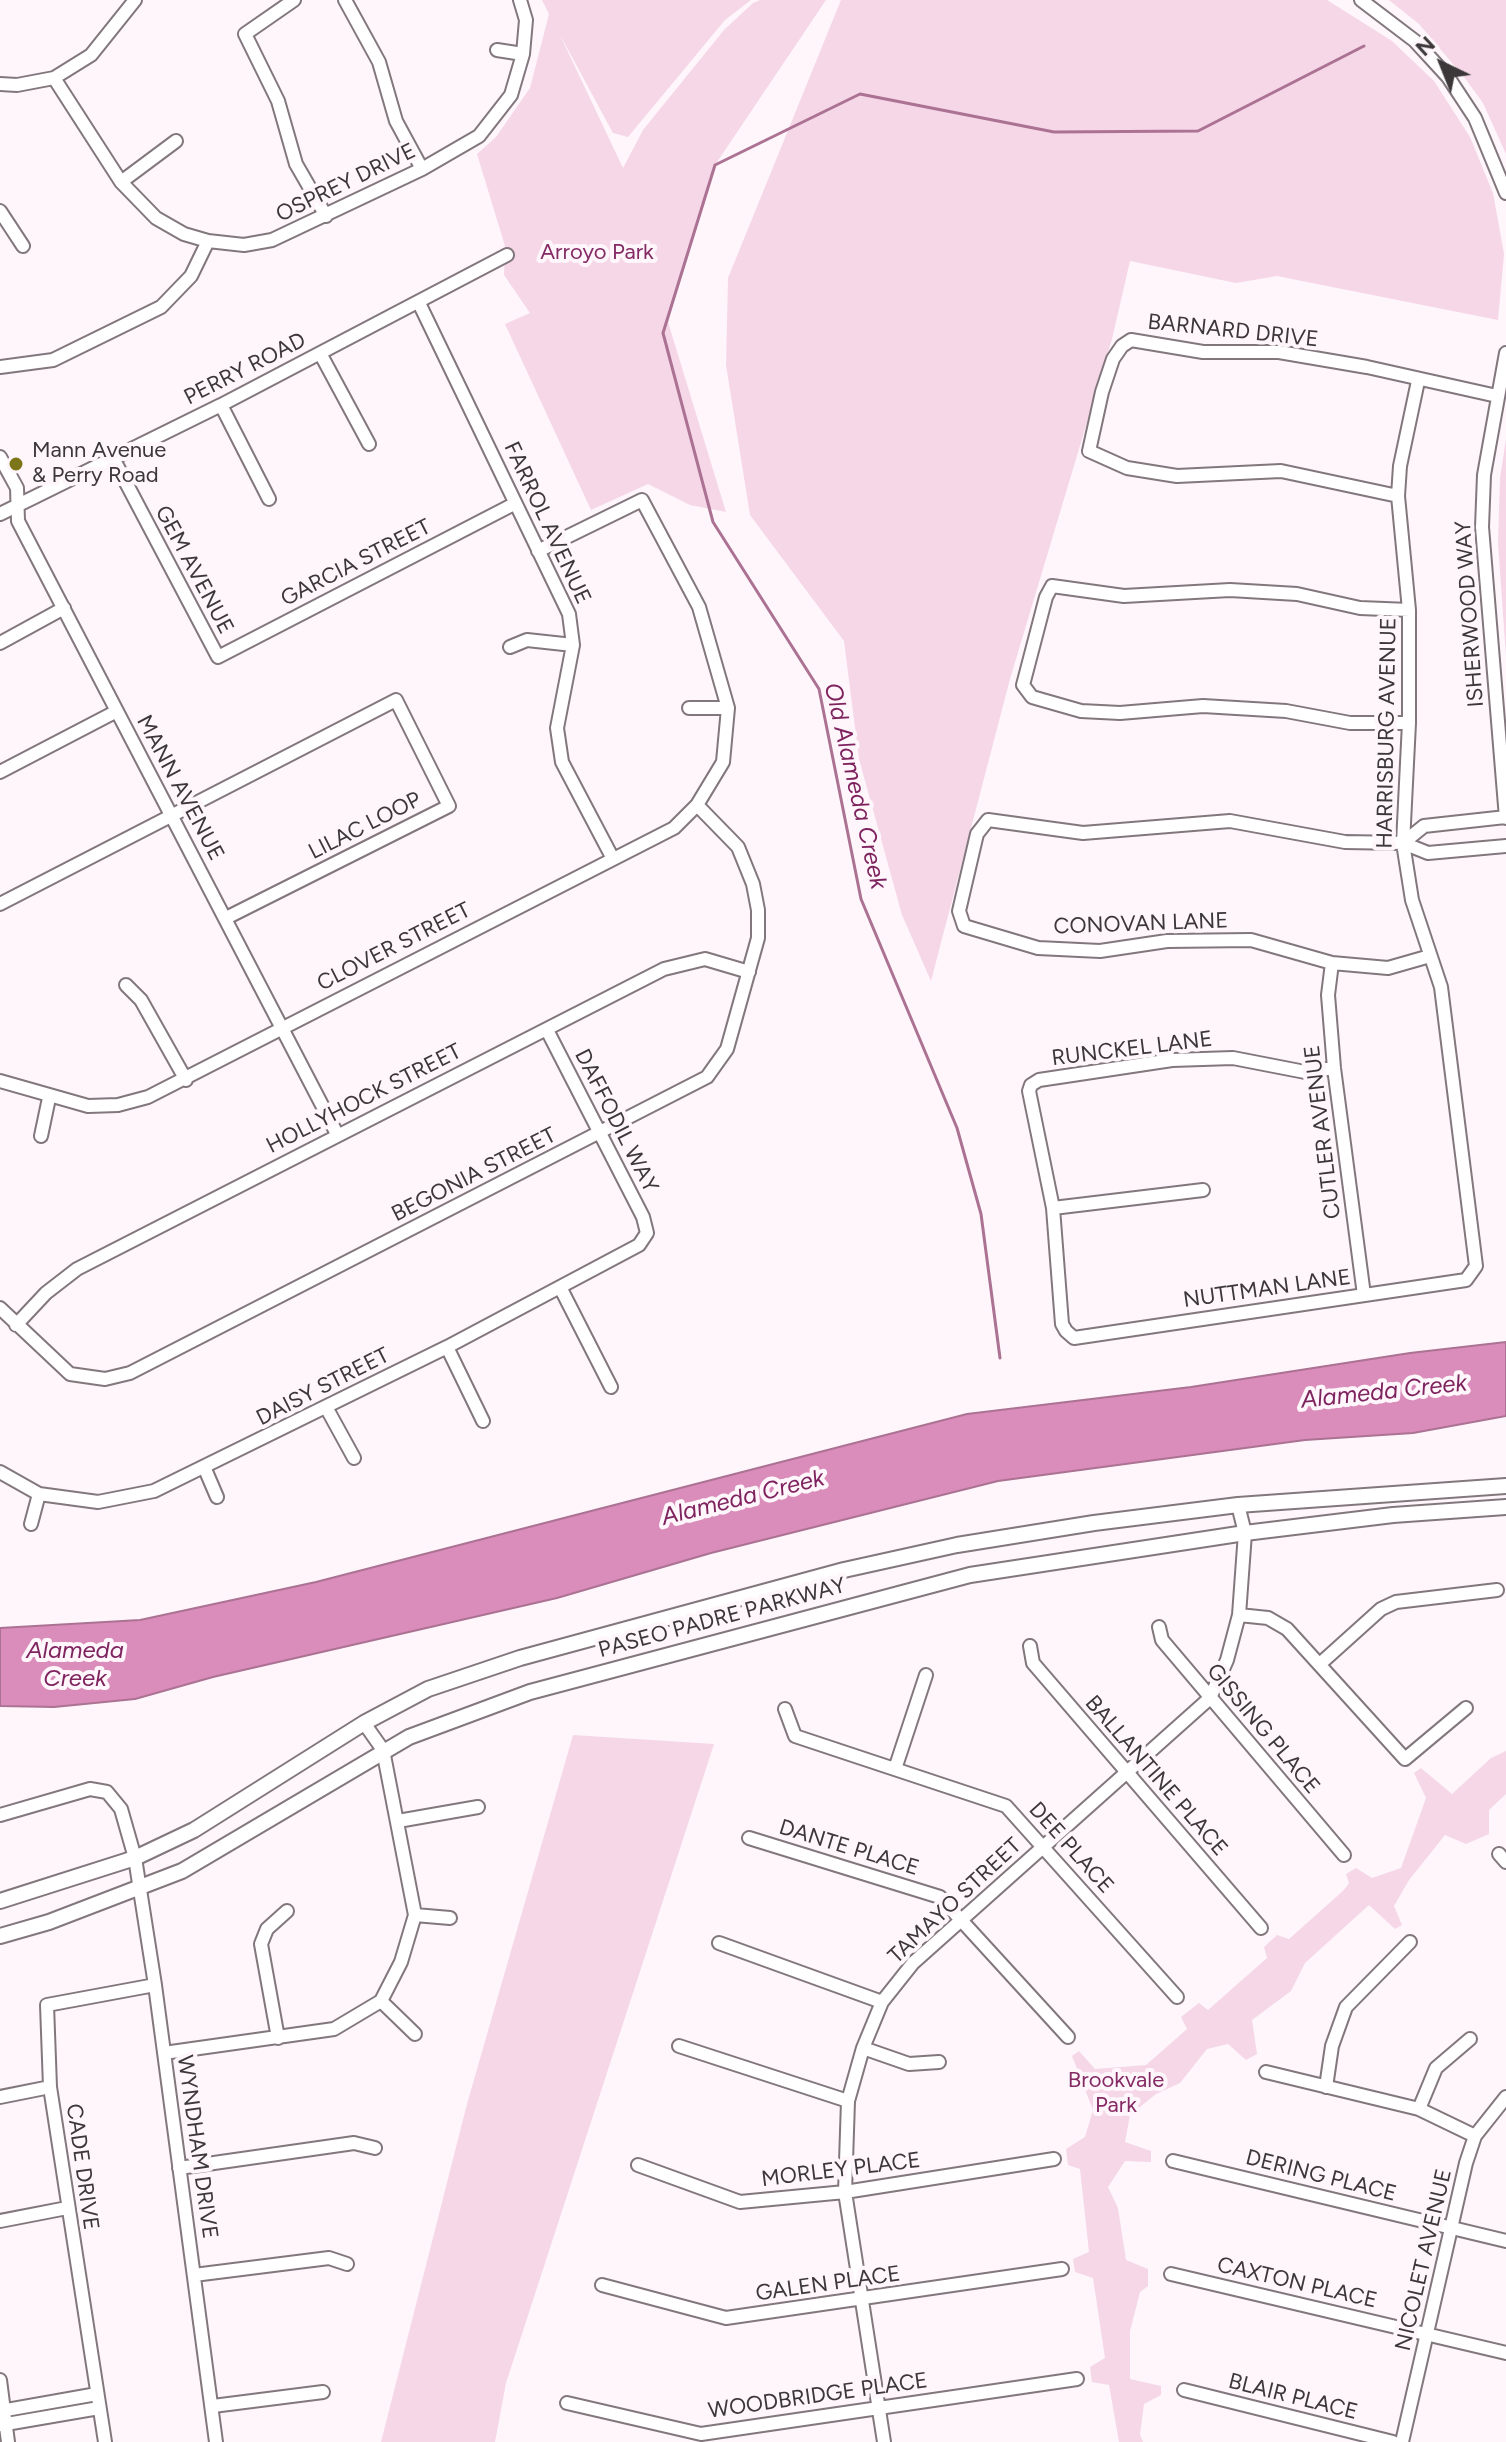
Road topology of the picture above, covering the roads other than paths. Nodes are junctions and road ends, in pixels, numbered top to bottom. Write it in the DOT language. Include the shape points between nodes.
graph roads {
  1 [pos="135,0"];
  2 [pos="294,0"];
  3 [pos="345,0"];
  4 [pos="520,0"];
  5 [pos="1361,0"];
  6 [pos="497,50"];
  7 [pos="523,54"];
  8 [pos="54,78"];
  9 [pos="0,84"];
  10 [pos="176,141"];
  11 [pos="422,169"];
  12 [pos="121,182"];
  13 [pos="1506,193"];
  14 [pos="0,211"];
  15 [pos="326,216"];
  16 [pos="208,241"];
  17 [pos="23,246"];
  18 [pos="507,255"];
  19 [pos="419,303"];
  20 [pos="320,353"];
  21 [pos="1506,353"];
  22 [pos="0,367"];
  23 [pos="1418,381"];
  24 [pos="1496,402"];
  25 [pos="221,405"];
  26 [pos="369,444"];
  27 [pos="0,457"];
  28 [pos="113,458"];
  29 [pos="1398,496"];
  30 [pos="269,499"];
  31 [pos="514,504"];
  32 [pos="17,505"];
  33 [pos="0,514"];
  34 [pos="538,551"];
  35 [pos="64,608"];
  36 [pos="1409,610"];
  37 [pos="0,643"];
  38 [pos="573,645"];
  39 [pos="510,647"];
  40 [pos="218,657"];
  41 [pos="689,708"];
  42 [pos="728,708"];
  43 [pos="117,711"];
  44 [pos="1409,723"];
  45 [pos="0,772"];
  46 [pos="697,805"];
  47 [pos="172,814"];
  48 [pos="1506,818"];
  49 [pos="1403,843"];
  50 [pos="1506,846"];
  51 [pos="612,857"];
  52 [pos="0,904"];
  53 [pos="226,918"];
  54 [pos="1430,956"];
  55 [pos="1332,963"];
  56 [pos="749,972"];
  57 [pos="126,985"];
  58 [pos="283,1027"];
  59 [pos="547,1030"];
  60 [pos="1334,1068"];
  61 [pos="186,1080"];
  62 [pos="0,1081"];
  63 [pos="49,1098"];
  64 [pos="337,1134"];
  65 [pos="600,1134"];
  66 [pos="41,1136"];
  67 [pos="1203,1190"];
  68 [pos="1053,1208"];
  69 [pos="647,1233"];
  70 [pos="1472,1273"];
  71 [pos="560,1287"];
  72 [pos="1364,1295"];
  73 [pos="0,1308"];
  74 [pos="16,1325"];
  75 [pos="447,1347"];
  76 [pos="611,1387"];
  77 [pos="326,1407"];
  78 [pos="483,1421"];
  79 [pos="354,1458"];
  80 [pos="205,1469"];
  81 [pos="0,1472"];
  82 [pos="1506,1486"];
  83 [pos="39,1494"];
  84 [pos="217,1497"];
  85 [pos="1238,1505"];
  86 [pos="1506,1507"];
  87 [pos="31,1524"];
  88 [pos="1245,1533"];
  89 [pos="1497,1590"];
  90 [pos="1239,1615"];
  91 [pos="1159,1627"];
  92 [pos="1030,1646"];
  93 [pos="1321,1663"];
  94 [pos="926,1675"];
  95 [pos="1210,1698"];
  96 [pos="1466,1708"];
  97 [pos="785,1709"];
  98 [pos="364,1723"];
  99 [pos="383,1750"];
  100 [pos="895,1769"];
  101 [pos="1125,1774"];
  102 [pos="478,1807"];
  103 [pos="0,1815"];
  104 [pos="398,1821"];
  105 [pos="749,1838"];
  106 [pos="1043,1846"];
  107 [pos="1344,1855"];
  108 [pos="135,1858"];
  109 [pos="140,1888"];
  110 [pos="0,1901"];
  111 [pos="287,1911"];
  112 [pos="415,1915"];
  113 [pos="960,1917"];
  114 [pos="450,1918"];
  115 [pos="1261,1928"];
  116 [pos="0,1936"];
  117 [pos="1410,1942"];
  118 [pos="719,1943"];
  119 [pos="155,1985"];
  120 [pos="1177,1997"];
  121 [pos="381,2001"];
  122 [pos="882,2002"];
  123 [pos="415,2034"];
  124 [pos="1068,2037"];
  125 [pos="278,2038"];
  126 [pos="1470,2039"];
  127 [pos="679,2046"];
  128 [pos="863,2048"];
  129 [pos="164,2053"];
  130 [pos="939,2062"];
  131 [pos="1266,2072"];
  132 [pos="50,2087"];
  133 [pos="1326,2087"];
  134 [pos="0,2097"];
  135 [pos="1506,2097"];
  136 [pos="848,2101"];
  137 [pos="1419,2109"];
  138 [pos="1475,2136"];
  139 [pos="375,2148"];
  140 [pos="1054,2159"];
  141 [pos="1173,2161"];
  142 [pos="638,2165"];
  143 [pos="179,2168"];
  144 [pos="845,2192"];
  145 [pos="67,2208"];
  146 [pos="0,2221"];
  147 [pos="1451,2229"];
  148 [pos="1506,2241"];
  149 [pos="347,2264"];
  150 [pos="1062,2269"];
  151 [pos="1171,2274"];
  152 [pos="194,2275"];
  153 [pos="602,2285"];
  154 [pos="861,2300"];
  155 [pos="1427,2335"];
  156 [pos="1506,2353"];
  157 [pos="1077,2379"];
  158 [pos="0,2380"];
  159 [pos="1184,2390"];
  160 [pos="323,2392"];
  161 [pos="97,2394"];
  162 [pos="567,2403"];
  163 [pos="213,2406"];
  164 [pos="878,2407"];
  165 [pos="99,2408"];
  166 [pos="2,2417"];
  167 [pos="8,2442"];
  168 [pos="105,2442"];
  169 [pos="216,2442"];
  170 [pos="884,2442"];
  171 [pos="1393,2442"];
  172 [pos="1402,2442"];
  1 -- 8 [label="street" via="91,55"];
  2 -- 15 [label="street" via="245,34 278,101 296,164"];
  3 -- 11 [label="street" via="379,62 396,121"];
  4 -- 7 [label="street, OSPREY DRIVE" via="526,20"];
  5 -- 13 [label="street" via="1415,41 1448,77 1475,118"];
  6 -- 7 [label="street"];
  7 -- 11 [label="street, OSPREY DRIVE" via="511,95 497,117 465,147"];
  8 -- 9 [label="street"];
  8 -- 12 [label="street, OSPREY DRIVE"];
  10 -- 12 [label="street"];
  11 -- 15 [label="street, OSPREY DRIVE"];
  12 -- 16 [label="street, OSPREY DRIVE" via="156,218"];
  14 -- 17 [label="street"];
  15 -- 16 [label="street, OSPREY DRIVE" via="272,240 244,245"];
  16 -- 22 [label="street" via="191,276 161,307 53,360"];
  18 -- 19 [label="street, PERRY ROAD"];
  19 -- 20 [label="street, PERRY ROAD"];
  19 -- 31 [label="street, FARROL AVENUE"];
  20 -- 25 [label="street, PERRY ROAD"];
  20 -- 26 [label="street"];
  21 -- 24 [label="street, ISHERWOOD WAY"];
  23 -- 24 [label="street, BARNARD DRIVE"];
  23 -- 29 [label="street, HARRISBURG AVENUE"];
  23 -- 29 [label="street, BARNARD DRIVE" via="1279,352 1203,352 1131,340 1113,359 1089,451 1127,468 1164,474 1281,471"];
  24 -- 48 [label="street, ISHERWOOD WAY" via="1482,527"];
  25 -- 28 [label="street, PERRY ROAD"];
  25 -- 30 [label="street"];
  27 -- 32 [label="street, MANN AVENUE" via="17,488"];
  28 -- 32 [label="street, PERRY ROAD"];
  28 -- 40 [label="street, GEM AVENUE"];
  29 -- 36 [label="street, HARRISBURG AVENUE"];
  31 -- 34 [label="street, FARROL AVENUE"];
  31 -- 40 [label="street, GARCIA STREET"];
  32 -- 33 [label="street, PERRY ROAD"];
  32 -- 35 [label="street, MANN AVENUE" via="18,521"];
  34 -- 38 [label="street, FARROL AVENUE" via="569,614"];
  34 -- 42 [label="street, CLOVER STREET" via="642,500 699,607"];
  35 -- 37 [label="street"];
  35 -- 43 [label="street, MANN AVENUE"];
  36 -- 44 [label="street, HARRISBURG AVENUE"];
  36 -- 44 [label="street" via="1360,608 1270,592 1124,596 1052,586 1023,685 1032,697 1081,711 1203,706 1286,711 1350,723"];
  38 -- 39 [label="street" via="527,640"];
  38 -- 51 [label="street, FARROL AVENUE" via="557,728 562,762"];
  41 -- 42 [label="street"];
  42 -- 46 [label="street, CLOVER STREET" via="723,762"];
  43 -- 45 [label="street"];
  43 -- 47 [label="street, MANN AVENUE"];
  44 -- 49 [label="street, HARRISBURG AVENUE"];
  46 -- 51 [label="street, CLOVER STREET" via="674,828"];
  46 -- 56 [label="street, BEGONIA STREET" via="738,847 753,884 758,938"];
  47 -- 52 [label="street"];
  47 -- 53 [label="street, MANN AVENUE"];
  47 -- 53 [label="street, LILAC LOOP" via="396,700 449,806"];
  48 -- 49 [label="street" via="1424,826"];
  49 -- 50 [label="street" via="1428,853"];
  49 -- 54 [label="street, HARRISBURG AVENUE" via="1412,900"];
  49 -- 55 [label="street, CONOVAN LANE" via="1345,842 1230,821 1083,833 988,820 977,834 959,911 964,926 1038,948 1100,951 1167,941 1251,940"];
  51 -- 58 [label="street, CLOVER STREET"];
  53 -- 58 [label="street, MANN AVENUE"];
  54 -- 55 [label="street, CONOVAN LANE" via="1388,968"];
  54 -- 70 [label="street, HARRISBURG AVENUE" via="1441,987 1476,1266"];
  55 -- 60 [label="street, CUTLER AVENUE" via="1328,995"];
  56 -- 59 [label="street, HOLLYHOCK STREET" via="705,959 664,969"];
  56 -- 65 [label="street, BEGONIA STREET" via="727,1049 707,1077"];
  57 -- 61 [label="street" via="141,1000"];
  58 -- 61 [label="street, CLOVER STREET"];
  58 -- 64 [label="street, MANN AVENUE"];
  59 -- 64 [label="street, HOLLYHOCK STREET"];
  59 -- 65 [label="street, DAFFODIL WAY"];
  60 -- 68 [label="street, RUNCKEL LANE" via="1305,1072 1233,1058 1172,1060 1039,1080 1029,1091"];
  60 -- 72 [label="street, CUTLER AVENUE"];
  61 -- 63 [label="street, CLOVER STREET" via="118,1105 88,1106"];
  62 -- 63 [label="street, CLOVER STREET"];
  63 -- 66 [label="street"];
  64 -- 74 [label="street, HOLLYHOCK STREET" via="77,1269"];
  65 -- 69 [label="street, DAFFODIL WAY"];
  65 -- 74 [label="street, BEGONIA STREET" via="130,1373 105,1379 70,1374"];
  67 -- 68 [label="street"];
  68 -- 72 [label="street, NUTTMAN LANE" via="1062,1324 1074,1338"];
  69 -- 71 [label="street, DAISY STREET" via="639,1245"];
  70 -- 72 [label="street, NUTTMAN LANE" via="1466,1280"];
  71 -- 75 [label="street, DAISY STREET"];
  71 -- 76 [label="street"];
  73 -- 74 [label="street, BEGONIA STREET"];
  75 -- 77 [label="street, DAISY STREET"];
  75 -- 78 [label="street"];
  77 -- 79 [label="street"];
  77 -- 80 [label="street, DAISY STREET"];
  80 -- 83 [label="street, DAISY STREET" via="154,1491 98,1502"];
  80 -- 84 [label="street"];
  81 -- 83 [label="street, DAISY STREET"];
  82 -- 85 [label="main road, PASEO PADRE PARKWAY"];
  83 -- 87 [label="street"];
  85 -- 88 [label="street, TAMAYO STREET"];
  85 -- 98 [label="main road, PASEO PADRE PARKWAY" via="1048,1530 844,1570 520,1658 428,1689"];
  86 -- 88 [label="main road, PASEO PADRE PARKWAY"];
  88 -- 90 [label="street, TAMAYO STREET"];
  88 -- 99 [label="main road, PASEO PADRE PARKWAY" via="970,1575 530,1692 452,1718"];
  89 -- 93 [label="street" via="1396,1602 1381,1609"];
  90 -- 93 [label="street" via="1268,1618 1287,1629"];
  90 -- 95 [label="street, TAMAYO STREET"];
  91 -- 95 [label="street, GISSING PLACE" via="1162,1640"];
  92 -- 101 [label="street, BALLANTINE PLACE" via="1033,1663"];
  93 -- 96 [label="street" via="1405,1759"];
  94 -- 100 [label="street"];
  95 -- 101 [label="street, TAMAYO STREET"];
  95 -- 107 [label="street, GISSING PLACE"];
  97 -- 100 [label="street, DEE PLACE" via="795,1736"];
  98 -- 99 [label="street"];
  98 -- 108 [label="main road, PASEO PADRE PARKWAY" via="194,1830"];
  99 -- 104 [label="street"];
  99 -- 109 [label="main road, PASEO PADRE PARKWAY" via="220,1851"];
  100 -- 106 [label="street, DEE PLACE" via="1006,1806"];
  101 -- 106 [label="street, TAMAYO STREET"];
  101 -- 115 [label="street, BALLANTINE PLACE"];
  102 -- 104 [label="street"];
  103 -- 108 [label="street, WYNDHAM DRIVE" via="90,1789 107,1792 121,1809"];
  104 -- 112 [label="street"];
  105 -- 113 [label="street, DANTE PLACE" via="940,1897"];
  106 -- 113 [label="street, TAMAYO STREET"];
  106 -- 120 [label="street, DEE PLACE"];
  108 -- 109 [label="street, WYNDHAM DRIVE"];
  108 -- 110 [label="main road, PASEO PADRE PARKWAY"];
  109 -- 116 [label="main road, PASEO PADRE PARKWAY"];
  109 -- 119 [label="street, WYNDHAM DRIVE"];
  111 -- 125 [label="street" via="267,1929 261,1944"];
  112 -- 114 [label="street"];
  112 -- 121 [label="street" via="401,1962"];
  113 -- 122 [label="street, TAMAYO STREET"];
  113 -- 124 [label="street, DANTE PLACE"];
  117 -- 133 [label="street" via="1346,2007 1332,2046"];
  118 -- 122 [label="street"];
  119 -- 129 [label="street, WYNDHAM DRIVE"];
  119 -- 132 [label="street, CADE DRIVE" via="47,2005"];
  121 -- 123 [label="street"];
  121 -- 125 [label="street" via="334,2029"];
  122 -- 128 [label="street, TAMAYO STREET"];
  125 -- 129 [label="street"];
  126 -- 137 [label="street" via="1436,2068"];
  127 -- 136 [label="street"];
  128 -- 130 [label="street" via="909,2064"];
  128 -- 136 [label="street, TAMAYO STREET"];
  129 -- 143 [label="street, WYNDHAM DRIVE"];
  131 -- 133 [label="street"];
  132 -- 134 [label="street"];
  132 -- 145 [label="street, CADE DRIVE"];
  133 -- 137 [label="street"];
  135 -- 138 [label="street, NICOLET AVENUE"];
  136 -- 144 [label="street, TAMAYO STREET"];
  137 -- 138 [label="street"];
  138 -- 147 [label="street, NICOLET AVENUE"];
  139 -- 143 [label="street" via="354,2143"];
  140 -- 144 [label="street, MORLEY PLACE"];
  141 -- 147 [label="street, DERING PLACE"];
  142 -- 144 [label="street, MORLEY PLACE" via="740,2202"];
  143 -- 152 [label="street, WYNDHAM DRIVE"];
  144 -- 154 [label="street, TAMAYO STREET"];
  145 -- 146 [label="street"];
  145 -- 161 [label="street, CADE DRIVE"];
  147 -- 148 [label="street, DERING PLACE"];
  147 -- 155 [label="street, NICOLET AVENUE"];
  149 -- 152 [label="street" via="329,2258"];
  150 -- 154 [label="street, GALEN PLACE"];
  151 -- 155 [label="street, CAXTON PLACE"];
  152 -- 163 [label="street, WYNDHAM DRIVE"];
  153 -- 154 [label="street, GALEN PLACE" via="726,2318"];
  154 -- 164 [label="street, TAMAYO STREET"];
  155 -- 156 [label="street, CAXTON PLACE"];
  155 -- 172 [label="street, NICOLET AVENUE"];
  157 -- 164 [label="street, WOODBRIDGE PLACE"];
  158 -- 166 [label="street"];
  159 -- 171 [label="street, BLAIR PLACE"];
  160 -- 163 [label="street"];
  161 -- 165 [label="street, CADE DRIVE"];
  161 -- 166 [label="street"];
  162 -- 164 [label="street, WOODBRIDGE PLACE" via="701,2434"];
  163 -- 169 [label="street, WYNDHAM DRIVE"];
  164 -- 170 [label="street, TAMAYO STREET"];
  165 -- 166 [label="street"];
  165 -- 168 [label="street, CADE DRIVE"];
  166 -- 167 [label="street"];
}
